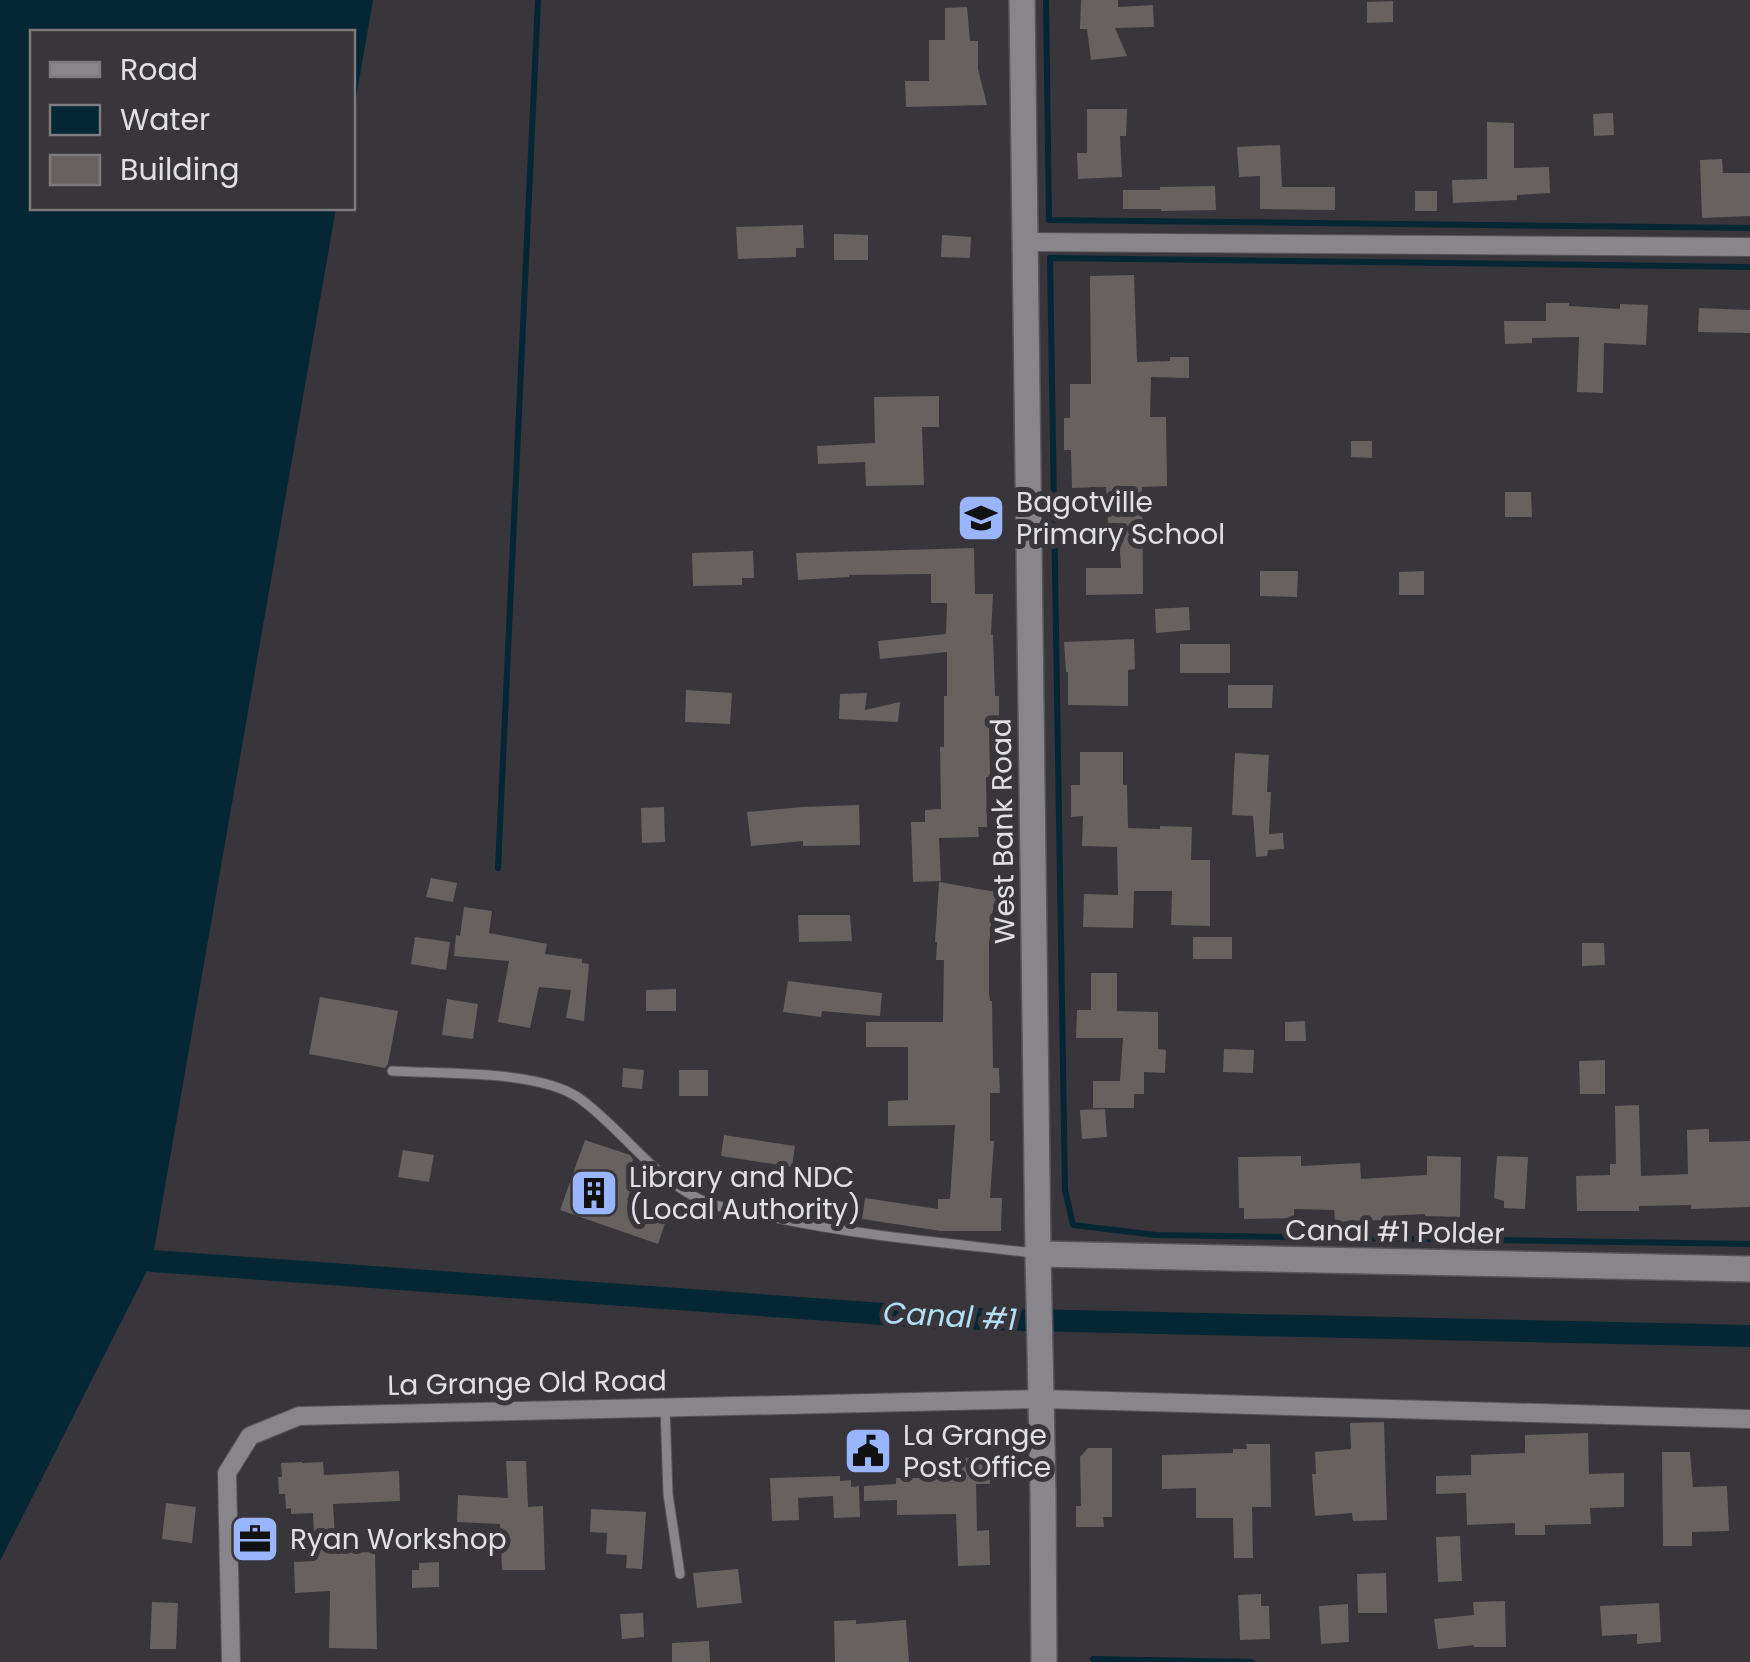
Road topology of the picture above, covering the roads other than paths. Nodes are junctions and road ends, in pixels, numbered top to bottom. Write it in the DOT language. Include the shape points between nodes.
graph roads {
  1 [pos="1022,0"];
  2 [pos="1025,242"];
  3 [pos="1750,247"];
  4 [pos="392,1071"];
  5 [pos="1038,1254"];
  6 [pos="1750,1270"];
  7 [pos="1041,1387"];
  8 [pos="666,1408"];
  9 [pos="1750,1419"];
  10 [pos="680,1574"];
  11 [pos="231,1662"];
  12 [pos="1044,1662"];
  1 -- 2 [label="street, West Bank Road"];
  2 -- 3 [label="street"];
  2 -- 5 [label="street, West Bank Road"];
  4 -- 5 [label="lane" via="525,1079 562,1088 674,1183 712,1204 821,1228"];
  5 -- 6 [label="street, Canal #1 Polder"];
  5 -- 7 [label="street, West Bank Road"];
  7 -- 8 [label="street, La Grange Old Road"];
  7 -- 9 [label="street, La Grange Old Road"];
  7 -- 12 [label="street, West Bank Road"];
  8 -- 10 [label="lane" via="668,1494"];
  8 -- 11 [label="street, La Grange Old Road" via="299,1416 250,1436 227,1473"];
}
